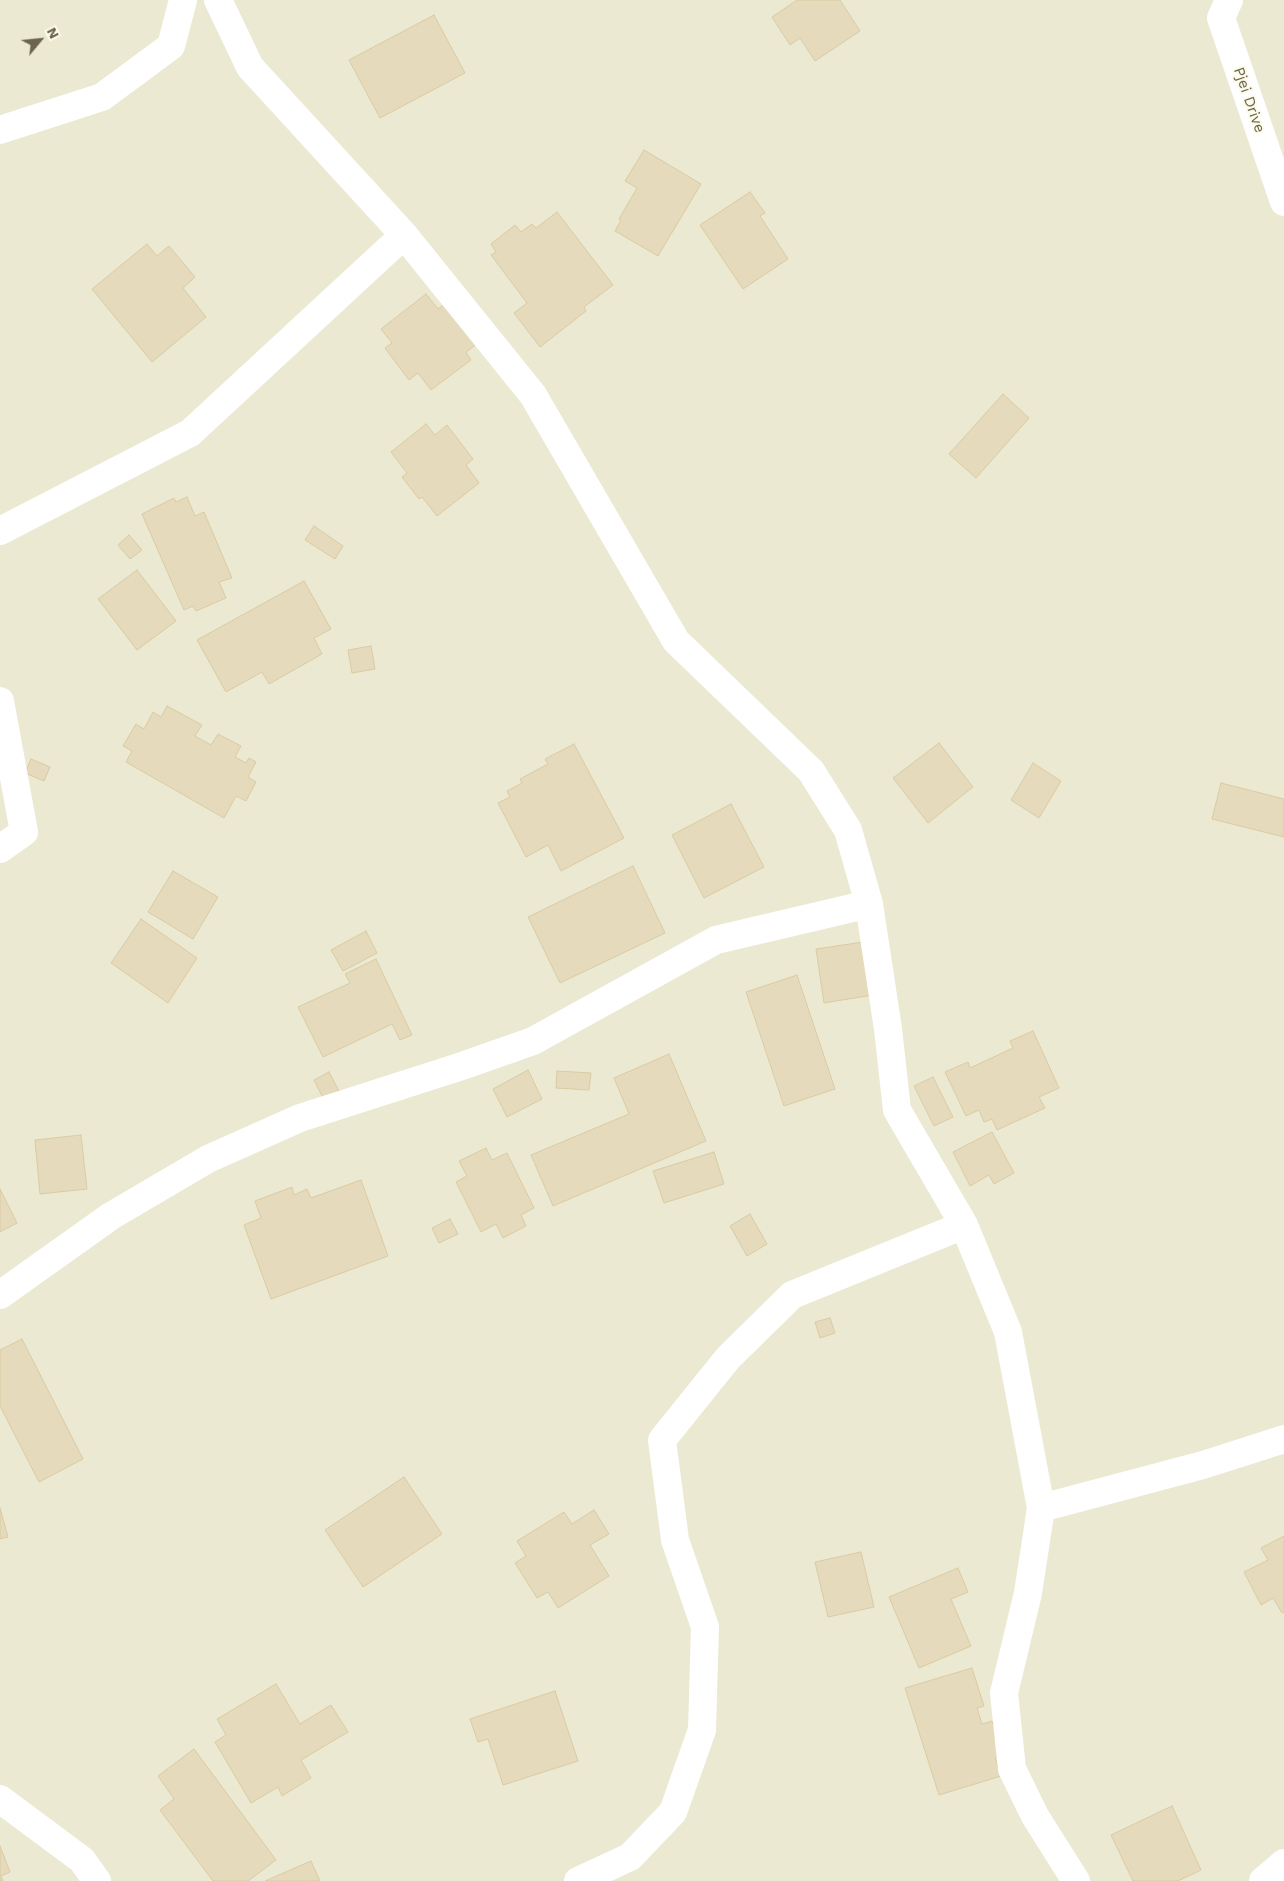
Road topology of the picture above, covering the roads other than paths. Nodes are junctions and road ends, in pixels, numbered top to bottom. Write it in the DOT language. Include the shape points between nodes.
graph roads {
  1 [pos="183,0"];
  2 [pos="218,0"];
  3 [pos="1229,0"];
  4 [pos="0,130"];
  5 [pos="1284,202"];
  6 [pos="404,235"];
  7 [pos="0,531"];
  8 [pos="0,701"];
  9 [pos="0,849"];
  10 [pos="869,904"];
  11 [pos="964,1226"];
  12 [pos="0,1295"];
  13 [pos="1284,1439"];
  14 [pos="1041,1508"];
  15 [pos="0,1798"];
  16 [pos="1284,1863"];
  17 [pos="96,1881"];
  18 [pos="578,1881"];
  19 [pos="1076,1881"];
  20 [pos="1263,1881"];
  1 -- 4 [label="street" via="171,46 102,97"];
  2 -- 6 [label="street" via="250,67"];
  3 -- 5 [label="street, Pjei Drive" via="1220,18"];
  6 -- 7 [label="street" via="190,433"];
  6 -- 10 [label="street" via="533,395 676,642 811,771 848,830"];
  8 -- 9 [label="street" via="24,832"];
  10 -- 11 [label="street" via="897,1110"];
  10 -- 12 [label="street" via="716,940 533,1041 300,1118 208,1159 111,1216"];
  11 -- 14 [label="street" via="1008,1332"];
  11 -- 18 [label="street" via="792,1295 728,1358 662,1440 675,1540 705,1627 702,1730 673,1812 630,1857"];
  13 -- 14 [label="street" via="1203,1465"];
  14 -- 19 [label="street" via="1028,1593 1004,1693 1012,1768 1035,1816"];
  15 -- 17 [label="street" via="82,1860"];
  16 -- 20 [label="street"];
}
